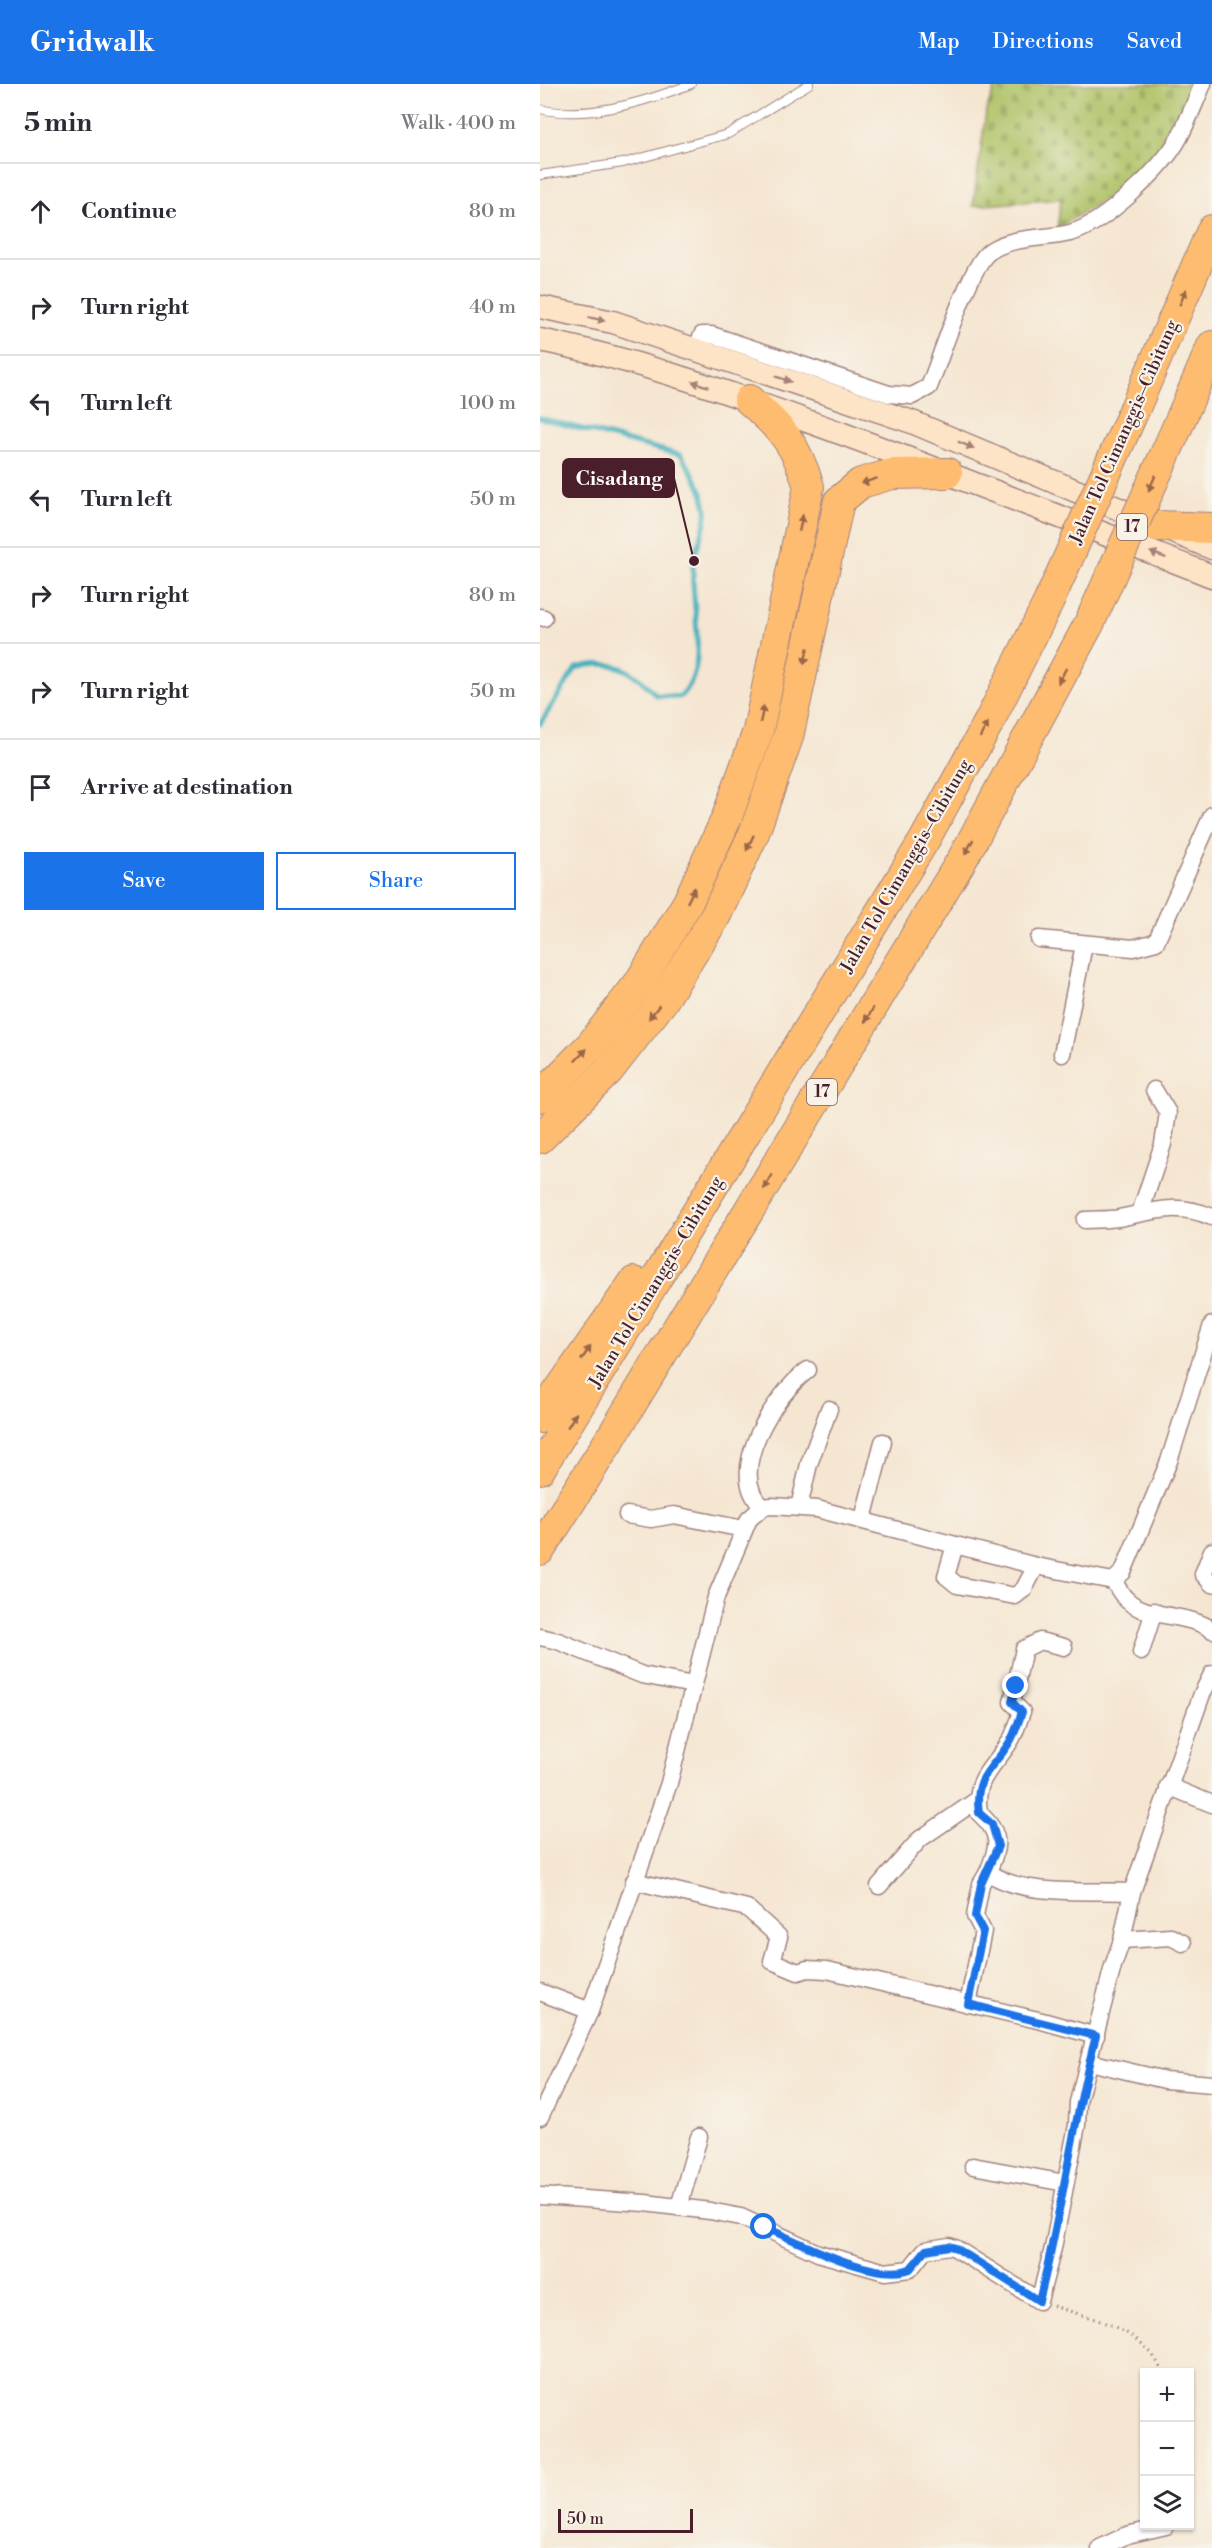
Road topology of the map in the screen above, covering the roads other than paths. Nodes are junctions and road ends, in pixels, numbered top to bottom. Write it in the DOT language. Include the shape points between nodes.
graph roads {
  1 [pos="691,84"];
  2 [pos="809,84"];
  3 [pos="1203,84"];
  4 [pos="540,109"];
  5 [pos="540,175"];
  6 [pos="1212,230"];
  7 [pos="540,307"];
  8 [pos="540,340"];
  9 [pos="1212,346"];
  10 [pos="696,350"];
  11 [pos="749,400"];
  12 [pos="947,473"];
  13 [pos="1156,526"];
  14 [pos="1212,528"];
  15 [pos="1212,548"];
  16 [pos="1212,576"];
  17 [pos="1212,815"];
  18 [pos="1039,939"];
  19 [pos="1084,945"];
  20 [pos="824,1005"];
  21 [pos="1062,1054"];
  22 [pos="1154,1090"];
  23 [pos="540,1097"];
  24 [pos="540,1138"];
  25 [pos="1140,1213"];
  26 [pos="1212,1217"];
  27 [pos="1085,1220"];
  28 [pos="1212,1325"];
  29 [pos="808,1370"];
  30 [pos="829,1408"];
  31 [pos="540,1418"];
  32 [pos="883,1442"];
  33 [pos="540,1469"];
  34 [pos="799,1507"];
  35 [pos="763,1508"];
  36 [pos="627,1515"];
  37 [pos="863,1520"];
  38 [pos="743,1529"];
  39 [pos="955,1545"];
  40 [pos="540,1550"];
  41 [pos="1212,1551"];
  42 [pos="1036,1566"];
  43 [pos="1113,1581"];
  44 [pos="1212,1584"];
  45 [pos="1154,1611"];
  46 [pos="1211,1625"];
  47 [pos="540,1637"];
  48 [pos="1064,1647"];
  49 [pos="1141,1652"];
  50 [pos="1212,1674"];
  51 [pos="693,1685"];
  52 [pos="1168,1786"];
  53 [pos="977,1800"];
  54 [pos="1212,1804"];
  55 [pos="988,1872"];
  56 [pos="634,1881"];
  57 [pos="879,1886"];
  58 [pos="1132,1892"];
  59 [pos="1122,1940"];
  60 [pos="1183,1943"];
  61 [pos="540,1992"];
  62 [pos="968,2004"];
  63 [pos="590,2011"];
  64 [pos="1096,2036"];
  65 [pos="1089,2062"];
  66 [pos="1212,2084"];
  67 [pos="540,2117"];
  68 [pos="699,2137"];
  69 [pos="974,2166"];
  70 [pos="1065,2183"];
  71 [pos="540,2196"];
  72 [pos="680,2207"];
  73 [pos="1149,2530"];
  74 [pos="1100,2548"];
  1 -- 4 [label="lane" via="605,110"];
  2 -- 5 [label="lane" via="728,134 623,163"];
  3 -- 10 [label="street" via="1178,140 1156,170 1096,222 1072,232 989,251 976,268 929,387 921,392 912,396 890,394 712,335 702,335"];
  20 -- 6 [label="highway, Jalan Tol Cimanggis–Cibitung / 17, one-way, bridge" via="925,839 990,720 1049,601"];
  7 -- 10 [label="main road, one-way" via="613,322"];
  11 -- 8 [label="main road, one-way" via="605,353"];
  9 -- 40 [label="highway, 17, one-way, bridge" via="1089,624 963,858"];
  10 -- 13 [label="main road, one-way" via="912,422"];
  11 -- 12 [label="main road"];
  23 -- 11 [label="highway, one-way" via="590,1046 639,983 688,902 728,817 758,731 809,487 800,456 779,426"];
  16 -- 12 [label="main road, one-way"];
  12 -- 24 [label="highway, one-way" via="892,474 861,483 839,501 788,737 754,833 716,917 662,1002 609,1070"];
  13 -- 14 [label="highway"];
  13 -- 15 [label="main road"];
  17 -- 19 [label="street" via="1156,942 1133,948"];
  18 -- 19 [label="street"];
  19 -- 21 [label="street"];
  31 -- 20 [label="highway, one-way"];
  33 -- 20 [label="highway, Jalan Tol Cimanggis–Cibitung / 17, one-way"];
  22 -- 25 [label="street" via="1168,1113 1163,1144"];
  25 -- 26 [label="street" via="1168,1208"];
  25 -- 27 [label="street"];
  28 -- 43 [label="street" via="1169,1461 1123,1572"];
  29 -- 35 [label="street" via="795,1379 774,1405 760,1431 749,1488"];
  30 -- 34 [label="street"];
  32 -- 37 [label="street"];
  34 -- 35 [label="street"];
  34 -- 37 [label="street"];
  35 -- 38 [label="street"];
  36 -- 38 [label="street" via="651,1519 674,1515"];
  37 -- 39 [label="street"];
  38 -- 51 [label="street" via="716,1597"];
  39 -- 42 [label="street"];
  39 -- 42 [label="street" via="946,1576 957,1585 1015,1596 1024,1589"];
  41 -- 44 [label="street" via="1203,1574"];
  42 -- 43 [label="street"];
  43 -- 45 [label="street" via="1127,1600"];
  45 -- 46 [label="street"];
  45 -- 49 [label="street"];
  47 -- 51 [label="street" via="642,1675"];
  48 -- 53 [label="street" via="1040,1641 1024,1649 1012,1702 1022,1712 1012,1739 985,1772"];
  50 -- 52 [label="street"];
  51 -- 56 [label="street" via="669,1783"];
  52 -- 54 [label="street"];
  52 -- 58 [label="street"];
  53 -- 55 [label="street" via="979,1813 992,1824 998,1846"];
  53 -- 57 [label="street" via="920,1839"];
  55 -- 58 [label="street" via="1001,1882 1026,1887"];
  55 -- 62 [label="street" via="981,1884 975,1916 983,1931"];
  56 -- 62 [label="street" via="747,1908 779,1936 772,1961 798,1972 827,1970"];
  56 -- 63 [label="street"];
  58 -- 59 [label="street"];
  59 -- 60 [label="street" via="1171,1937"];
  59 -- 64 [label="street"];
  61 -- 63 [label="street"];
  62 -- 64 [label="street"];
  63 -- 67 [label="street"];
  64 -- 65 [label="street"];
  65 -- 66 [label="street" via="1166,2080"];
  65 -- 70 [label="street" via="1078,2102"];
  68 -- 72 [label="street"];
  69 -- 70 [label="street"];
  70 -- 72 [label="street" via="1039,2301 949,2246 926,2250 910,2269 885,2272 818,2253 741,2217"];
  71 -- 72 [label="street"];
  73 -- 74 [label="street"];
}
